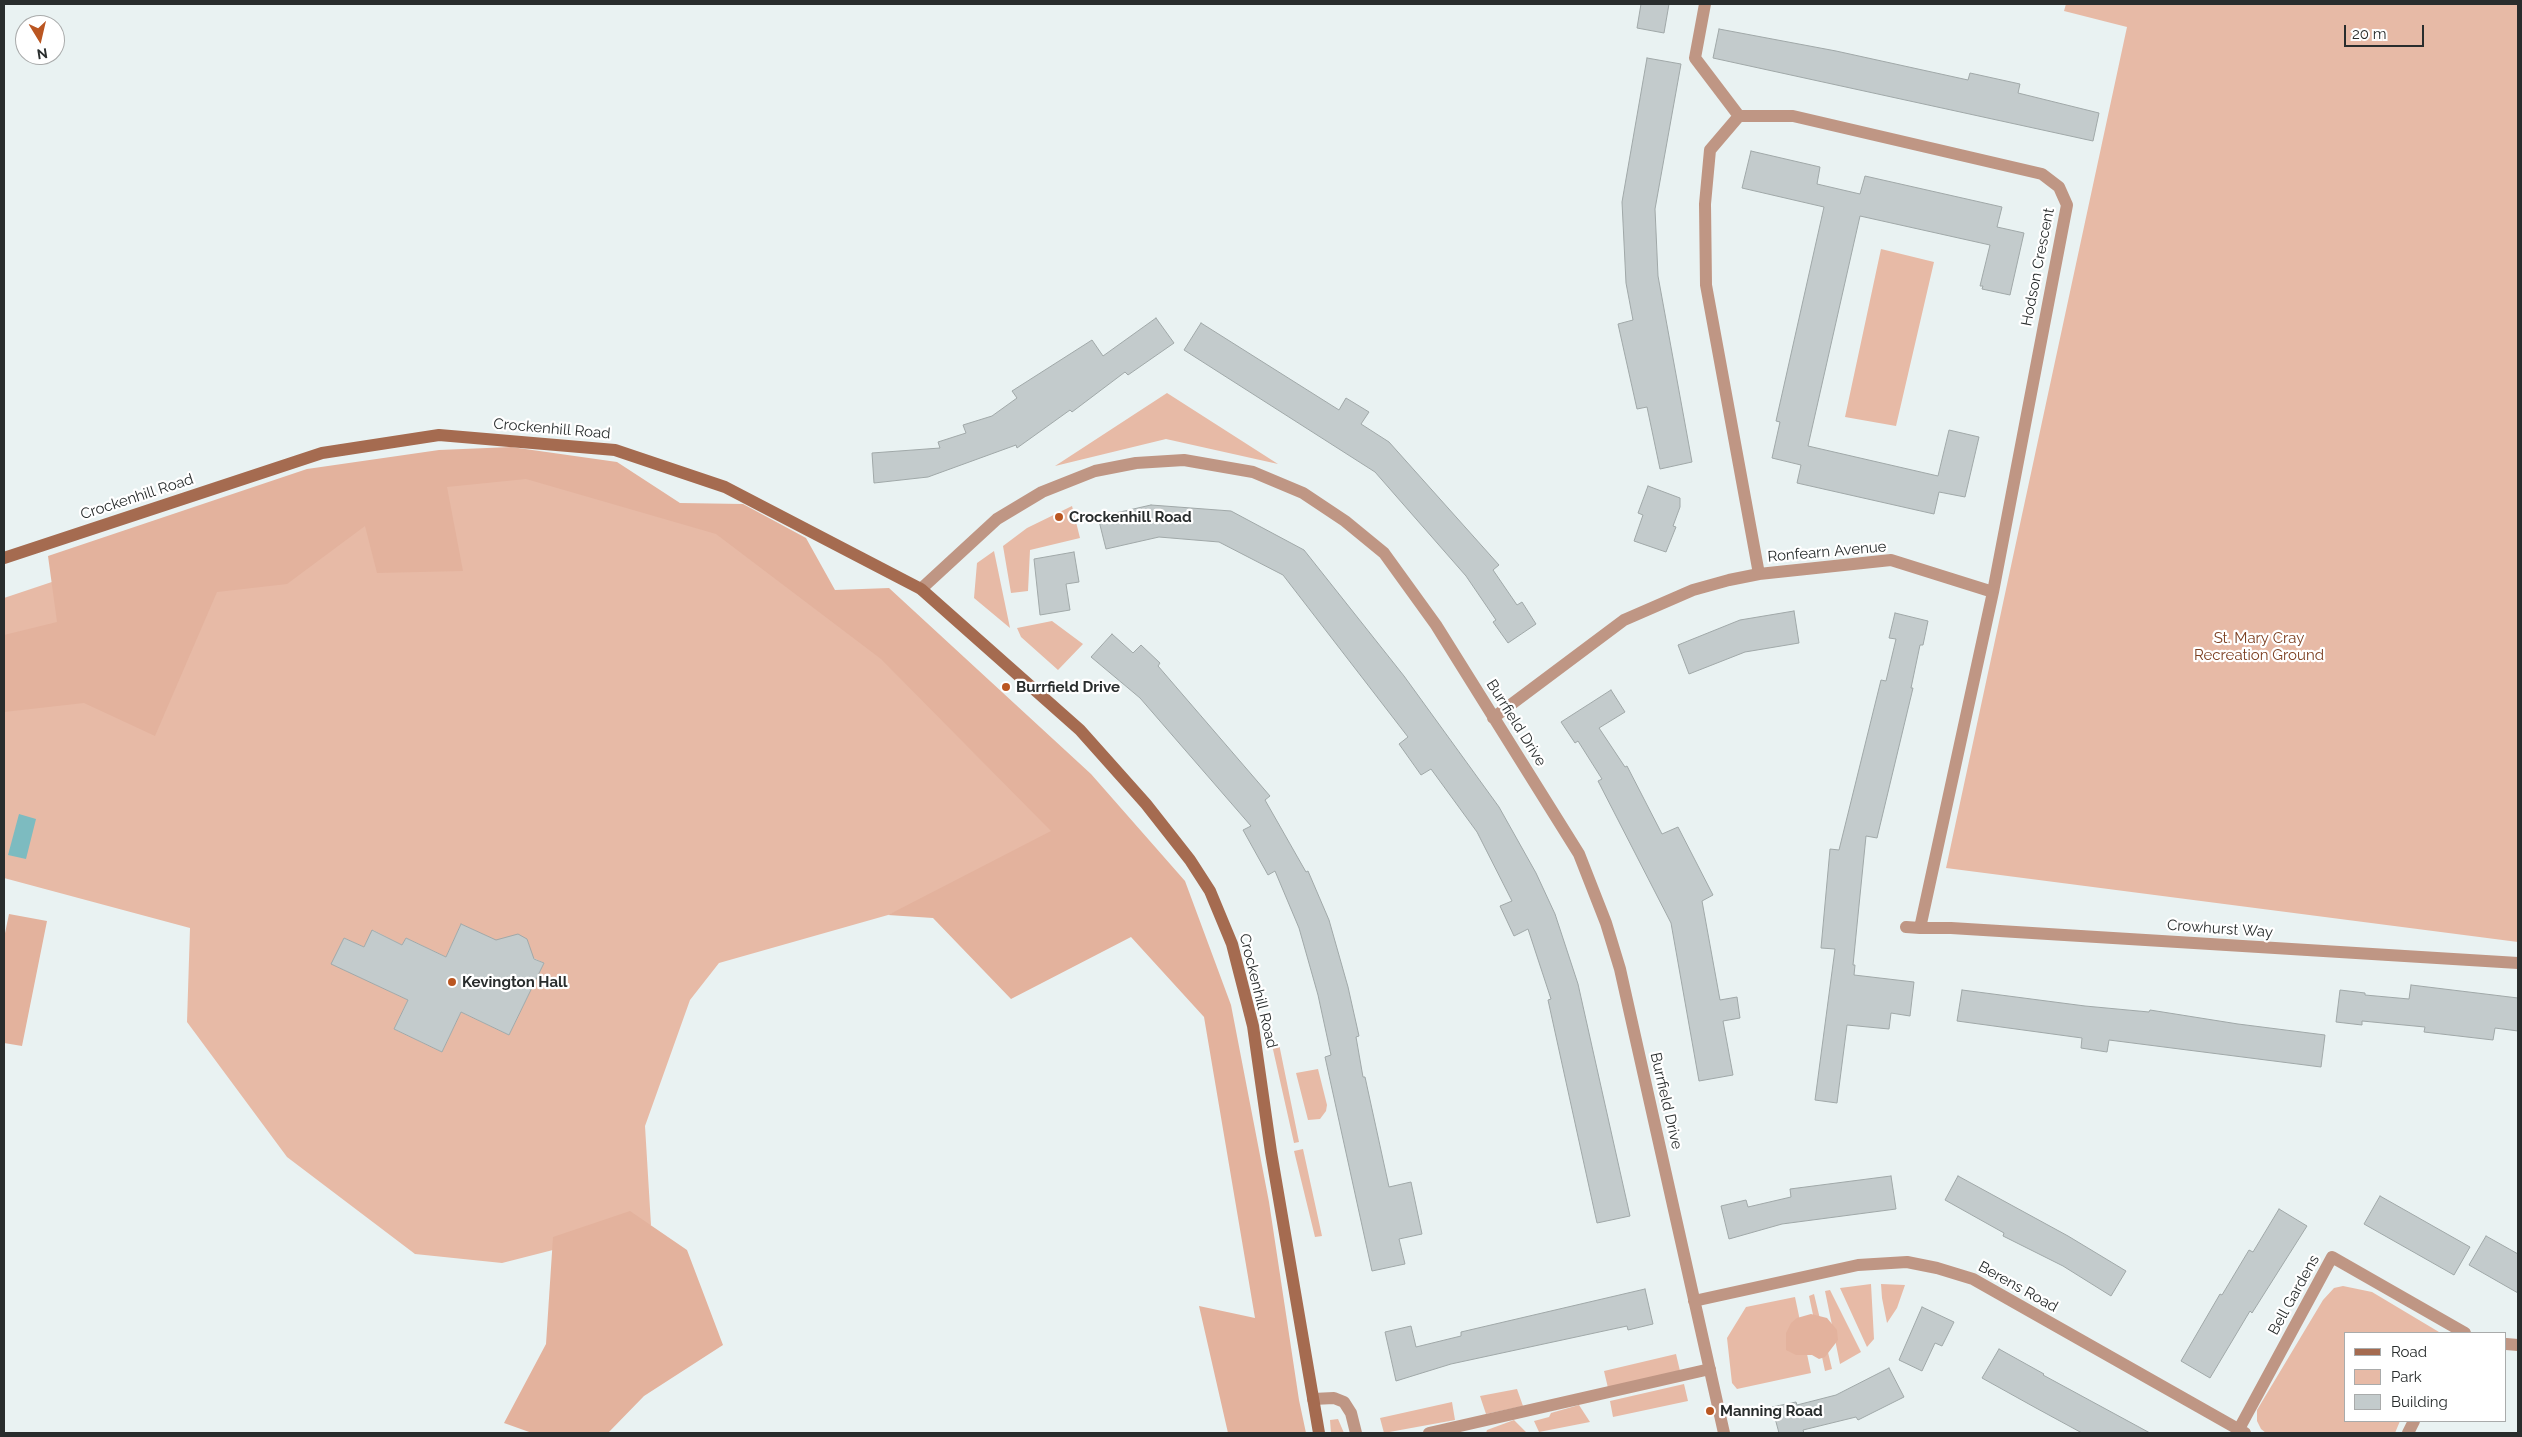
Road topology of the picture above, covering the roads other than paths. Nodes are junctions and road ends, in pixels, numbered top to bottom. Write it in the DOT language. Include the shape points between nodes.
graph roads {
  1 [pos="1705,4"];
  2 [pos="1739,116"];
  3 [pos="4,558"];
  4 [pos="1759,574"];
  5 [pos="921,589"];
  6 [pos="1993,592"];
  7 [pos="1494,718"];
  8 [pos="1906,927"];
  9 [pos="1920,928"];
  10 [pos="2518,963"];
  11 [pos="1694,1301"];
  12 [pos="2463,1332"];
  13 [pos="1710,1369"];
  14 [pos="1313,1399"];
  15 [pos="2242,1431"];
  16 [pos="1319,1433"];
  17 [pos="1356,1433"];
  18 [pos="1429,1433"];
  19 [pos="1724,1433"];
  1 -- 2 [label="street" via="1695,58"];
  2 -- 4 [label="street" via="1710,150 1704,204 1706,285"];
  2 -- 6 [label="street, Hodson Crescent" via="1793,116 2042,174 2059,187 2066,205 2065,221 2033,372"];
  3 -- 5 [label="main road, Crockenhill Road" via="322,454 439,435 615,450 725,487"];
  4 -- 6 [label="street, Ronfearn Avenue" via="1891,560"];
  4 -- 7 [label="street, Ronfearn Avenue" via="1692,590 1624,620"];
  5 -- 7 [label="street, Burrfield Drive" via="996,519 1042,492 1094,471 1136,463 1184,460 1253,472 1303,493 1384,553 1436,625"];
  5 -- 14 [label="main road, Crockenhill Road" via="1080,730 1146,804 1210,891 1232,944 1253,1026"];
  6 -- 9 [label="street"];
  7 -- 11 [label="street, Burrfield Drive" via="1579,854 1606,923 1620,969"];
  8 -- 9 [label="street"];
  9 -- 10 [label="street, Crowhurst Way"];
  11 -- 13 [label="street, Burrfield Drive"];
  11 -- 15 [label="street, Berens Road" via="1858,1265 1907,1262 1936,1268 1973,1279"];
  12 -- 15 [label="street, Bell Gardens" via="2332,1258"];
  13 -- 18 [label="street"];
  13 -- 19 [label="street, Burrfield Drive"];
  14 -- 16 [label="main road, Crockenhill Road"];
  14 -- 17 [label="street" via="1334,1398 1344,1402"];
}
